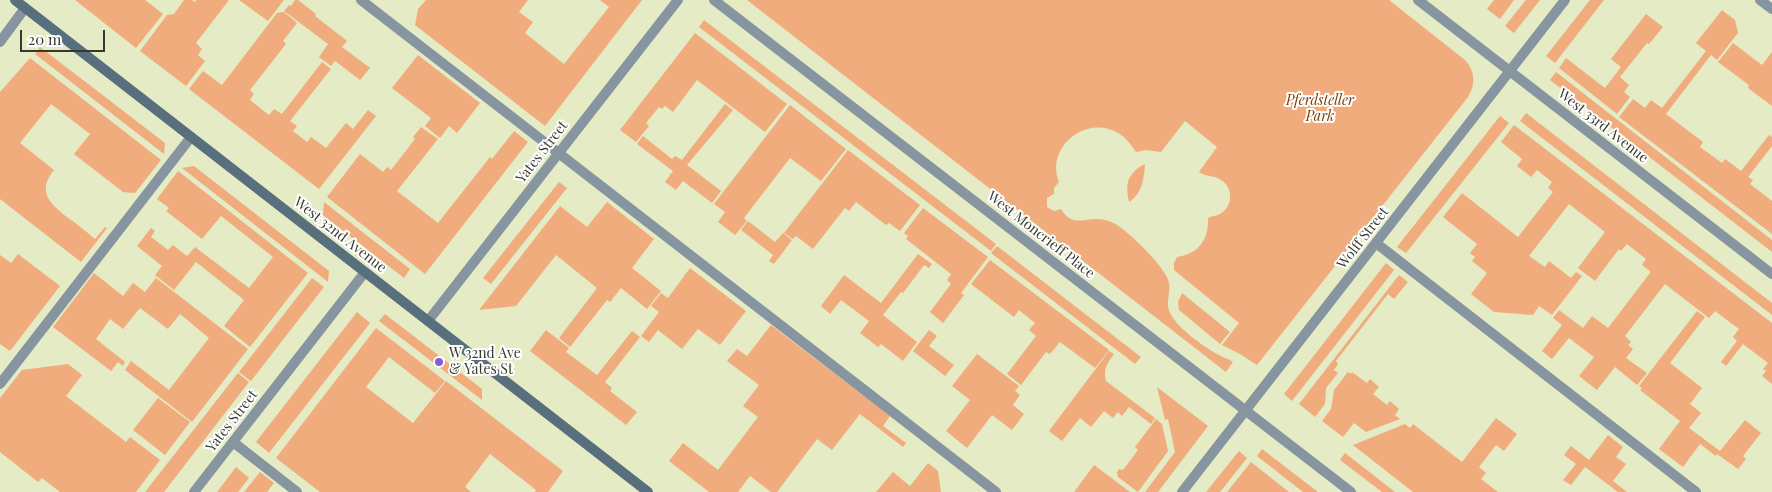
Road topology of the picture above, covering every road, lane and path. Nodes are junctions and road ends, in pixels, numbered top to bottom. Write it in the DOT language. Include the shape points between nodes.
graph roads {
  1 [pos="15,0"];
  2 [pos="361,0"];
  3 [pos="678,0"];
  4 [pos="714,0"];
  5 [pos="1418,0"];
  6 [pos="1565,0"];
  7 [pos="1760,0"];
  8 [pos="26,8"];
  9 [pos="1772,9"];
  10 [pos="0,42"];
  11 [pos="1510,71"];
  12 [pos="191,137"];
  13 [pos="559,153"];
  14 [pos="1376,243"];
  15 [pos="365,272"];
  16 [pos="1772,274"];
  17 [pos="428,321"];
  18 [pos="0,384"];
  19 [pos="1245,411"];
  20 [pos="233,442"];
  21 [pos="194,492"];
  22 [pos="297,492"];
  23 [pos="648,492"];
  24 [pos="996,492"];
  25 [pos="1182,492"];
  26 [pos="1351,492"];
  27 [pos="1696,492"];
  1 -- 8 [label="street, West 32nd Avenue"];
  2 -- 13 [label="street"];
  3 -- 13 [label="street, Yates Street"];
  4 -- 19 [label="street, West Moncrieff Place"];
  5 -- 11 [label="street, West 33rd Avenue"];
  6 -- 11 [label="street, Wolff Street"];
  7 -- 9 [label="street"];
  8 -- 10 [label="street"];
  8 -- 12 [label="street, West 32nd Avenue"];
  11 -- 14 [label="street, Wolff Street"];
  11 -- 16 [label="street, West 33rd Avenue"];
  12 -- 15 [label="street, West 32nd Avenue"];
  12 -- 18 [label="street"];
  13 -- 17 [label="street, Yates Street"];
  13 -- 24 [label="street"];
  14 -- 19 [label="street, Wolff Street"];
  14 -- 27 [label="street"];
  15 -- 17 [label="street, West 32nd Avenue"];
  15 -- 20 [label="street, Yates Street"];
  17 -- 23 [label="street, West 32nd Avenue"];
  19 -- 25 [label="street, Wolff Street"];
  19 -- 26 [label="street, West Moncrieff Place"];
  20 -- 21 [label="street, Yates Street"];
  20 -- 22 [label="street"];
}
